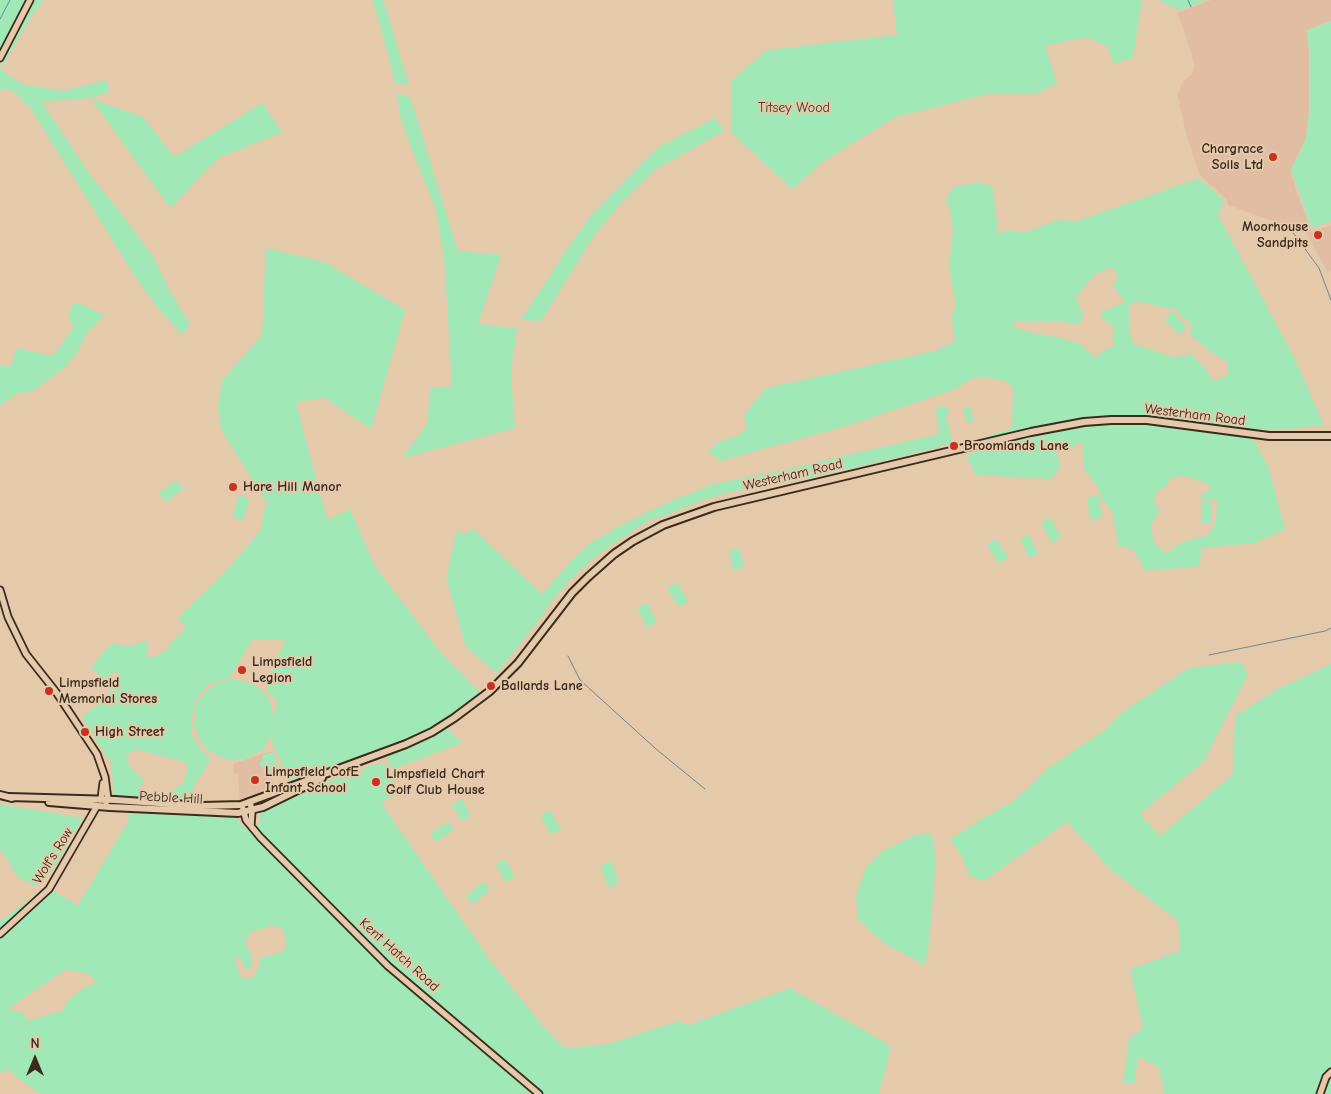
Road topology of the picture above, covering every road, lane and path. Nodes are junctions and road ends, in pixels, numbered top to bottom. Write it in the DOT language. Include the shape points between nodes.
graph roads {
  1 [pos="30,0"];
  2 [pos="0,58"];
  3 [pos="1331,436"];
  4 [pos="0,590"];
  5 [pos="348,766"];
  6 [pos="0,795"];
  7 [pos="102,803"];
  8 [pos="245,804"];
  9 [pos="252,811"];
  10 [pos="244,812"];
  11 [pos="251,825"];
  12 [pos="0,934"];
  13 [pos="1331,1072"];
  14 [pos="539,1094"];
  15 [pos="1320,1094"];
  1 -- 2 [label="main road"];
  3 -- 5 [label="main road, Westerham Road" via="1269,436 1147,420 1077,423 857,472 691,514 643,535 606,561 572,593 507,675 464,712 422,736"];
  4 -- 7 [label="main road" via="8,617 26,654 97,754 104,772"];
  5 -- 8 [label="main road, Westerham Road"];
  5 -- 9 [label="main road, Westerham Road"];
  6 -- 7 [label="main road"];
  7 -- 8 [label="main road, Pebble Hill"];
  7 -- 10 [label="main road, Pebble Hill"];
  7 -- 12 [label="main road, Wolf's Row" via="50,889"];
  8 -- 9 [label="main road"];
  8 -- 10 [label="main road, Kent Hatch Road"];
  9 -- 10 [label="main road, Westerham Road"];
  9 -- 11 [label="main road"];
  10 -- 11 [label="main road, Kent Hatch Road"];
  11 -- 14 [label="main road, Kent Hatch Road" via="388,966"];
  13 -- 15 [label="main road"];
}
